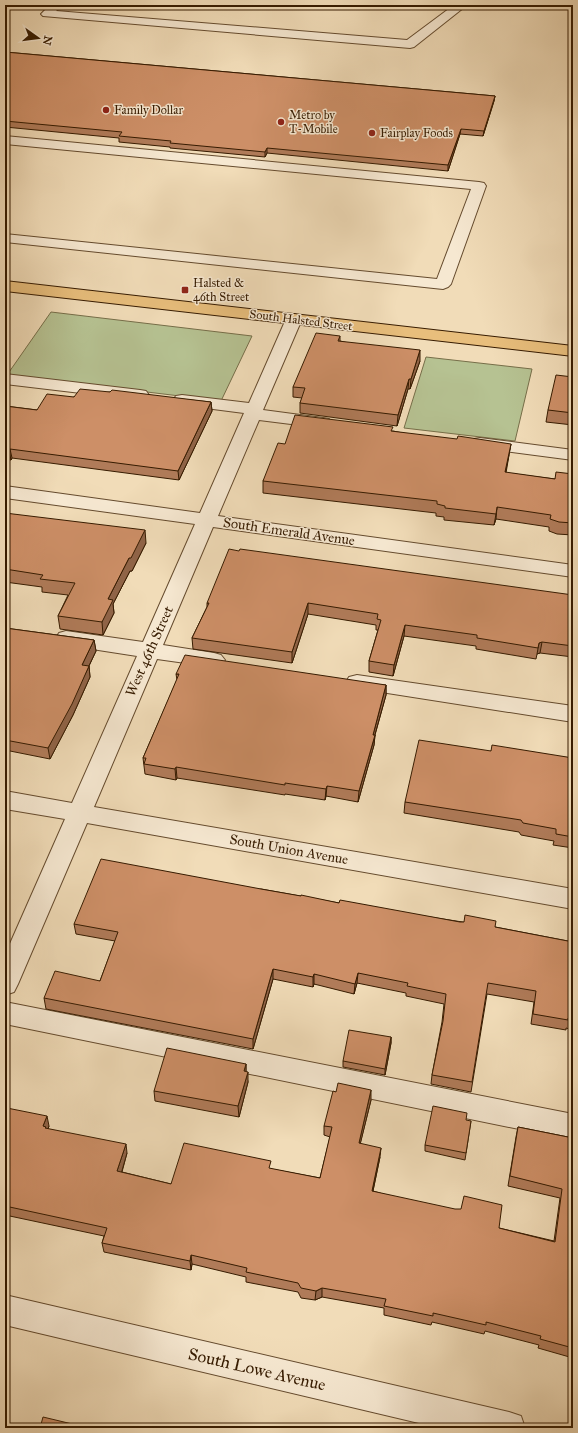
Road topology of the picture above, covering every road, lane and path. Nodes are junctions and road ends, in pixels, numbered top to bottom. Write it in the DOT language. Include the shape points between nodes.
graph roads {
  1 [pos="56,5"];
  2 [pos="461,5"];
  3 [pos="5,140"];
  4 [pos="5,238"];
  5 [pos="5,286"];
  6 [pos="294,319"];
  7 [pos="573,351"];
  8 [pos="5,379"];
  9 [pos="254,412"];
  10 [pos="336,425"];
  11 [pos="462,441"];
  12 [pos="573,456"];
  13 [pos="5,492"];
  14 [pos="207,520"];
  15 [pos="573,571"];
  16 [pos="44,634"];
  17 [pos="150,650"];
  18 [pos="235,663"];
  19 [pos="337,679"];
  20 [pos="573,714"];
  21 [pos="5,800"];
  22 [pos="79,813"];
  23 [pos="573,899"];
  24 [pos="5,984"];
  25 [pos="5,1013"];
  26 [pos="573,1127"];
  27 [pos="5,1310"];
  28 [pos="509,1428"];
  1 -- 2 [label="street" via="47,14 410,44"];
  3 -- 4 [label="street" via="479,186 443,284"];
  5 -- 6 [label="main road, South Halsted Street"];
  6 -- 7 [label="main road, South Halsted Street"];
  6 -- 9 [label="street, West 46th Street"];
  8 -- 9 [label="street"];
  9 -- 10 [label="street"];
  9 -- 14 [label="street, West 46th Street"];
  11 -- 12 [label="street"];
  13 -- 14 [label="street, South Emerald Avenue"];
  14 -- 15 [label="street, South Emerald Avenue"];
  14 -- 17 [label="street, West 46th Street"];
  16 -- 17 [label="street"];
  17 -- 18 [label="street"];
  17 -- 22 [label="street, West 46th Street"];
  19 -- 20 [label="street"];
  21 -- 22 [label="street, South Union Avenue"];
  22 -- 23 [label="street, South Union Avenue"];
  22 -- 24 [label="street, West 46th Street"];
  25 -- 26 [label="street"];
  27 -- 28 [label="street, South Lowe Avenue"];
}
